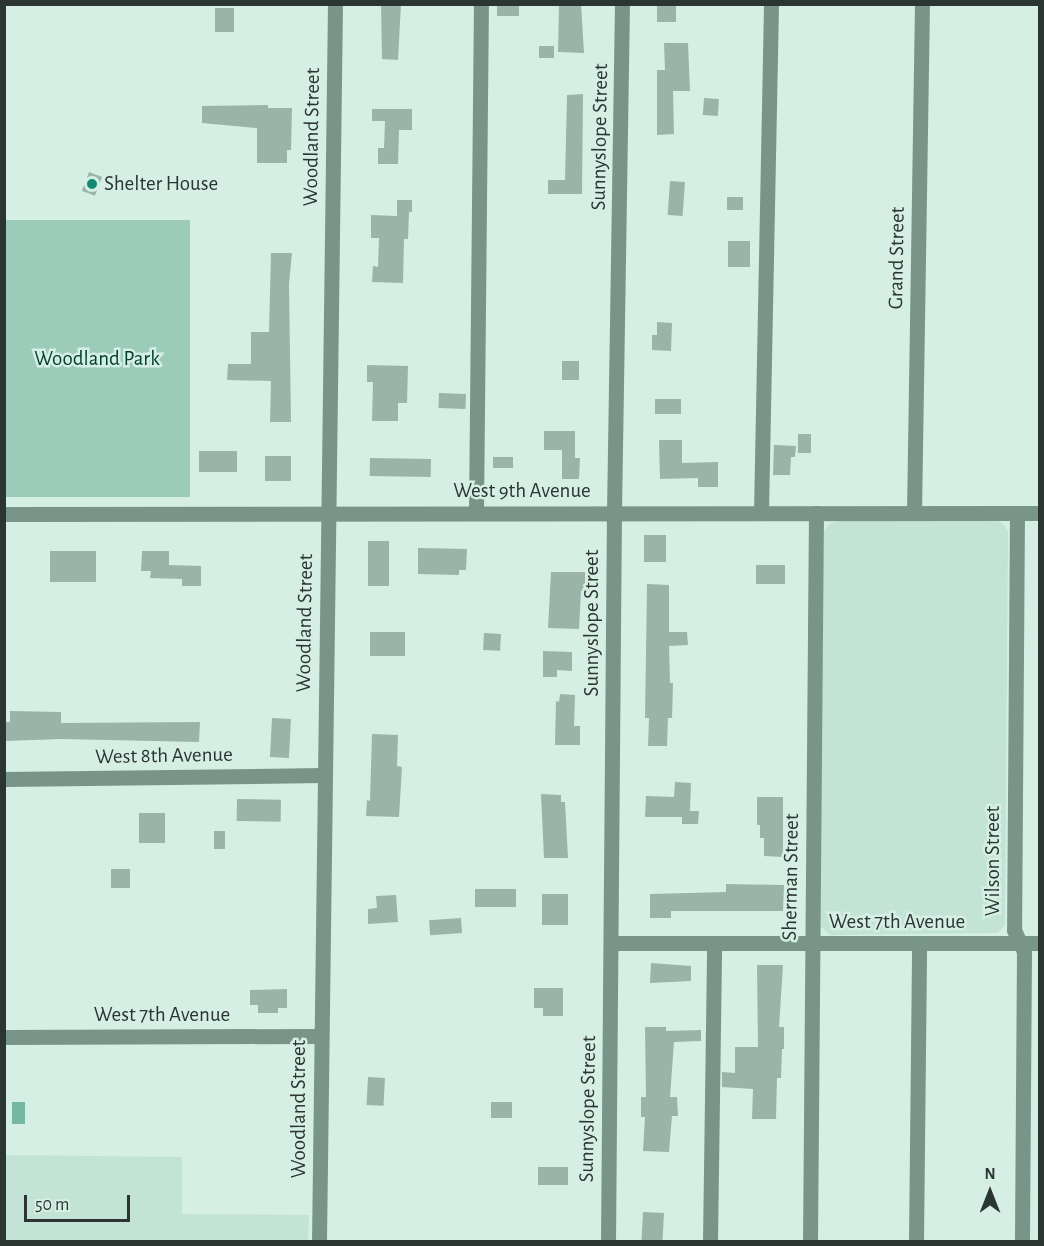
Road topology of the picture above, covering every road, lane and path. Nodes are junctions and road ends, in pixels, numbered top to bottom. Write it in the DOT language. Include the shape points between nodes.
graph roads {
  1 [pos="335,4"];
  2 [pos="481,4"];
  3 [pos="622,4"];
  4 [pos="771,4"];
  5 [pos="922,4"];
  6 [pos="476,512"];
  7 [pos="327,513"];
  8 [pos="614,513"];
  9 [pos="761,513"];
  10 [pos="816,513"];
  11 [pos="914,513"];
  12 [pos="1017,513"];
  13 [pos="1040,513"];
  14 [pos="4,514"];
  15 [pos="324,775"];
  16 [pos="4,779"];
  17 [pos="611,943"];
  18 [pos="812,943"];
  19 [pos="919,943"];
  20 [pos="1022,943"];
  21 [pos="1040,943"];
  22 [pos="714,944"];
  23 [pos="320,1036"];
  24 [pos="4,1037"];
  25 [pos="319,1242"];
  26 [pos="608,1242"];
  27 [pos="710,1242"];
  28 [pos="810,1242"];
  29 [pos="916,1242"];
  30 [pos="1022,1242"];
  1 -- 7 [label="street, Woodland Street"];
  2 -- 6 [label="street"];
  3 -- 8 [label="street, Sunnyslope Street"];
  4 -- 9 [label="street"];
  5 -- 11 [label="street, Grand Street"];
  6 -- 7 [label="street, West 9th Avenue"];
  6 -- 8 [label="street, West 9th Avenue"];
  7 -- 14 [label="street, West 9th Avenue"];
  7 -- 15 [label="street, Woodland Street"];
  8 -- 9 [label="street, West 9th Avenue"];
  8 -- 17 [label="street, Sunnyslope Street"];
  9 -- 10 [label="street, West 9th Avenue"];
  10 -- 11 [label="street, West 9th Avenue"];
  10 -- 18 [label="street, Sherman Street"];
  11 -- 12 [label="street, West 9th Avenue"];
  12 -- 13 [label="street, West 9th Avenue"];
  12 -- 20 [label="street, Wilson Street" via="1014,930"];
  15 -- 16 [label="street, West 8th Avenue"];
  15 -- 23 [label="street, Woodland Street"];
  17 -- 22 [label="street, West 7th Avenue"];
  17 -- 26 [label="street, Sunnyslope Street"];
  18 -- 19 [label="street, West 7th Avenue"];
  18 -- 22 [label="street, West 7th Avenue"];
  18 -- 28 [label="street, Sherman Street"];
  19 -- 20 [label="street, West 7th Avenue"];
  19 -- 29 [label="street"];
  20 -- 21 [label="street, West 7th Avenue"];
  20 -- 30 [label="street, Wilson Street"];
  22 -- 27 [label="street"];
  23 -- 24 [label="street, West 7th Avenue"];
  23 -- 25 [label="street, Woodland Street"];
}
